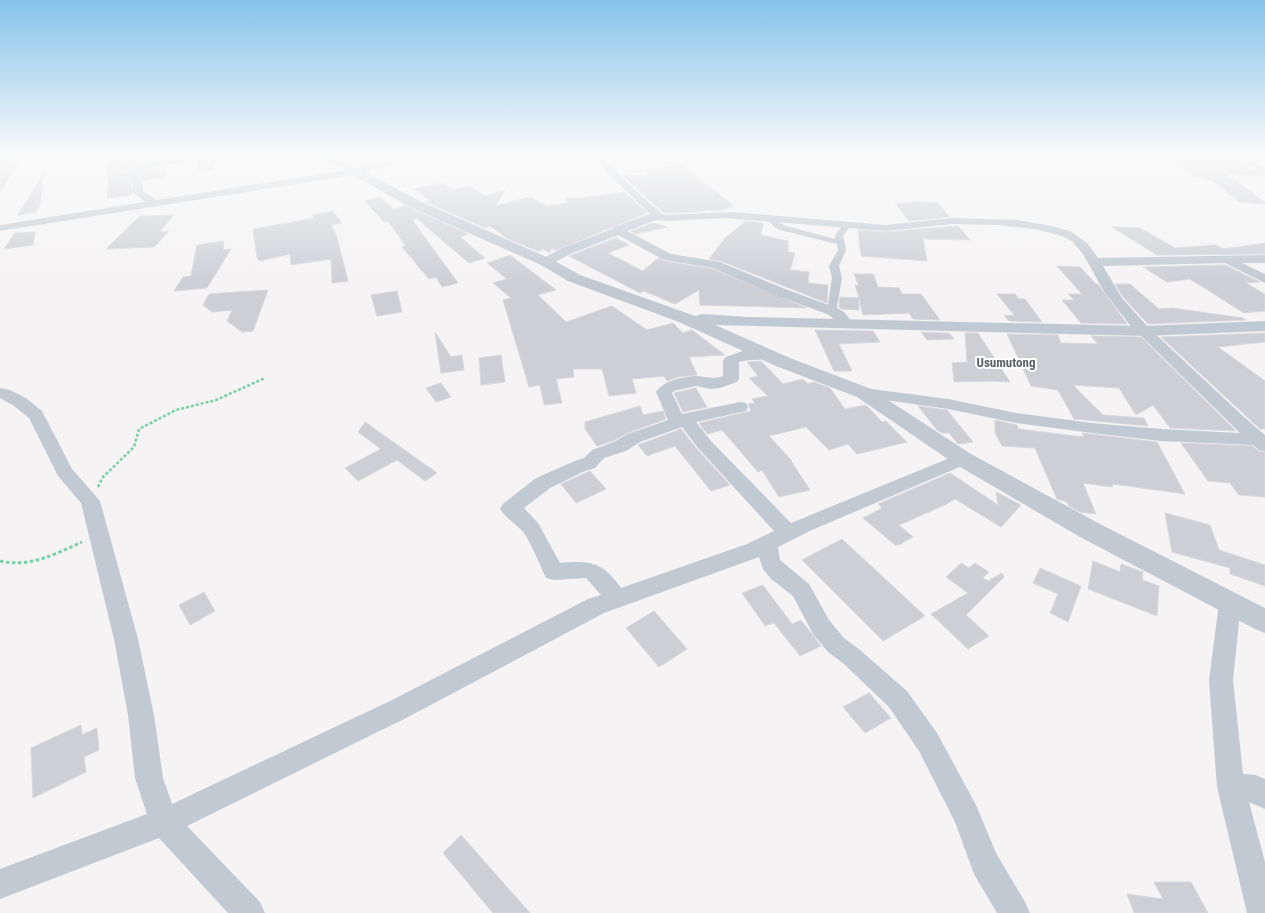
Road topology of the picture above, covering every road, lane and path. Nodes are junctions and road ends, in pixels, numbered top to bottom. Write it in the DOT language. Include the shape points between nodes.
graph roads {
  1 [pos="147,199"];
  2 [pos="189,199"];
  3 [pos="405,199"];
  4 [pos="638,199"];
  5 [pos="156,204"];
  6 [pos="658,215"];
  7 [pos="771,218"];
  8 [pos="846,226"];
  9 [pos="0,228"];
  10 [pos="618,229"];
  11 [pos="841,243"];
  12 [pos="1226,260"];
  13 [pos="1265,260"];
  14 [pos="546,262"];
  15 [pos="1094,262"];
  16 [pos="1265,279"];
  17 [pos="832,311"];
  18 [pos="685,318"];
  19 [pos="847,324"];
  20 [pos="1265,326"];
  21 [pos="1143,330"];
  22 [pos="770,355"];
  23 [pos="265,378"];
  24 [pos="0,393"];
  25 [pos="864,393"];
  26 [pos="740,406"];
  27 [pos="682,421"];
  28 [pos="1263,442"];
  29 [pos="962,459"];
  30 [pos="90,501"];
  31 [pos="788,533"];
  32 [pos="99,535"];
  33 [pos="766,544"];
  34 [pos="0,561"];
  35 [pos="616,599"];
  36 [pos="1230,604"];
  37 [pos="1265,621"];
  38 [pos="1230,787"];
  39 [pos="1265,795"];
  40 [pos="164,822"];
  41 [pos="0,884"];
  42 [pos="248,913"];
  43 [pos="1014,913"];
  44 [pos="1263,913"];
  1 -- 5 [label="street"];
  2 -- 5 [label="street"];
  3 -- 14 [label="street"];
  4 -- 6 [label="street"];
  5 -- 9 [label="street"];
  6 -- 7 [label="street" via="661,218 730,215"];
  6 -- 10 [label="street"];
  7 -- 8 [label="street"];
  7 -- 11 [label="street" via="783,228"];
  8 -- 11 [label="street" via="839,236"];
  8 -- 15 [label="street" via="917,227 953,221 1034,226 1055,230 1077,239"];
  10 -- 14 [label="street"];
  10 -- 17 [label="street" via="668,257 727,269"];
  11 -- 17 [label="street" via="842,250 834,266 837,278"];
  12 -- 13 [label="street"];
  12 -- 15 [label="street"];
  12 -- 16 [label="street"];
  14 -- 18 [label="street" via="574,278"];
  15 -- 21 [label="street" via="1115,299"];
  17 -- 19 [label="street"];
  18 -- 19 [label="street"];
  18 -- 22 [label="street"];
  19 -- 21 [label="street"];
  20 -- 21 [label="street"];
  21 -- 28 [label="street"];
  22 -- 25 [label="street"];
  22 -- 27 [label="street" via="748,354 731,360 731,379 720,383 696,381 669,388 664,392 667,401"];
  23 -- 30 [label="path" via="216,400 176,410 139,429 134,447 103,477"];
  24 -- 30 [label="street" via="20,402 36,415 65,472"];
  25 -- 28 [label="street" via="1085,427"];
  25 -- 29 [label="street"];
  26 -- 27 [label="street"];
  27 -- 31 [label="street"];
  27 -- 35 [label="street" via="598,454 589,464 542,483 510,510 518,513 533,533 554,572 592,570 603,578"];
  29 -- 31 [label="street"];
  29 -- 36 [label="street" via="1089,530"];
  30 -- 32 [label="street"];
  31 -- 33 [label="street"];
  32 -- 34 [label="path" via="29,564 8,564"];
  32 -- 40 [label="street" via="126,640 141,715 149,778"];
  33 -- 35 [label="street"];
  33 -- 43 [label="street" via="770,563 801,590 821,627 836,645 898,699 928,742 966,815 985,863"];
  35 -- 40 [label="street" via="596,606 399,709"];
  36 -- 37 [label="street"];
  36 -- 38 [label="street" via="1221,680"];
  38 -- 39 [label="street" via="1255,790"];
  38 -- 44 [label="street"];
  40 -- 41 [label="street"];
  40 -- 42 [label="street"];
}
